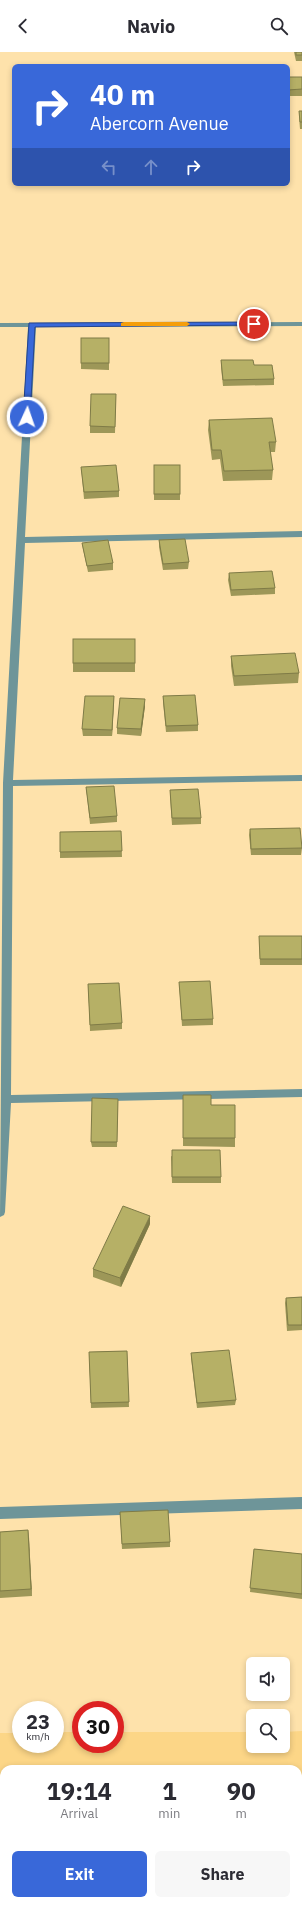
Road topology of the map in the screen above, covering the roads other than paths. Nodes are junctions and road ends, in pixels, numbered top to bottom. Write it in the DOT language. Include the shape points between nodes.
graph roads {
  1 [pos="302,324"];
  2 [pos="0,325"];
  3 [pos="32,325"];
  4 [pos="302,534"];
  5 [pos="20,540"];
  6 [pos="302,778"];
  7 [pos="8,783"];
  8 [pos="302,1093"];
  9 [pos="6,1099"];
  10 [pos="0,1212"];
  11 [pos="302,1503"];
  12 [pos="0,1513"];
  1 -- 3 [label="street"];
  2 -- 3 [label="street"];
  3 -- 5 [label="street"];
  4 -- 5 [label="street"];
  5 -- 7 [label="street"];
  6 -- 7 [label="street"];
  7 -- 9 [label="street"];
  8 -- 9 [label="street"];
  9 -- 10 [label="street"];
  11 -- 12 [label="street"];
}
